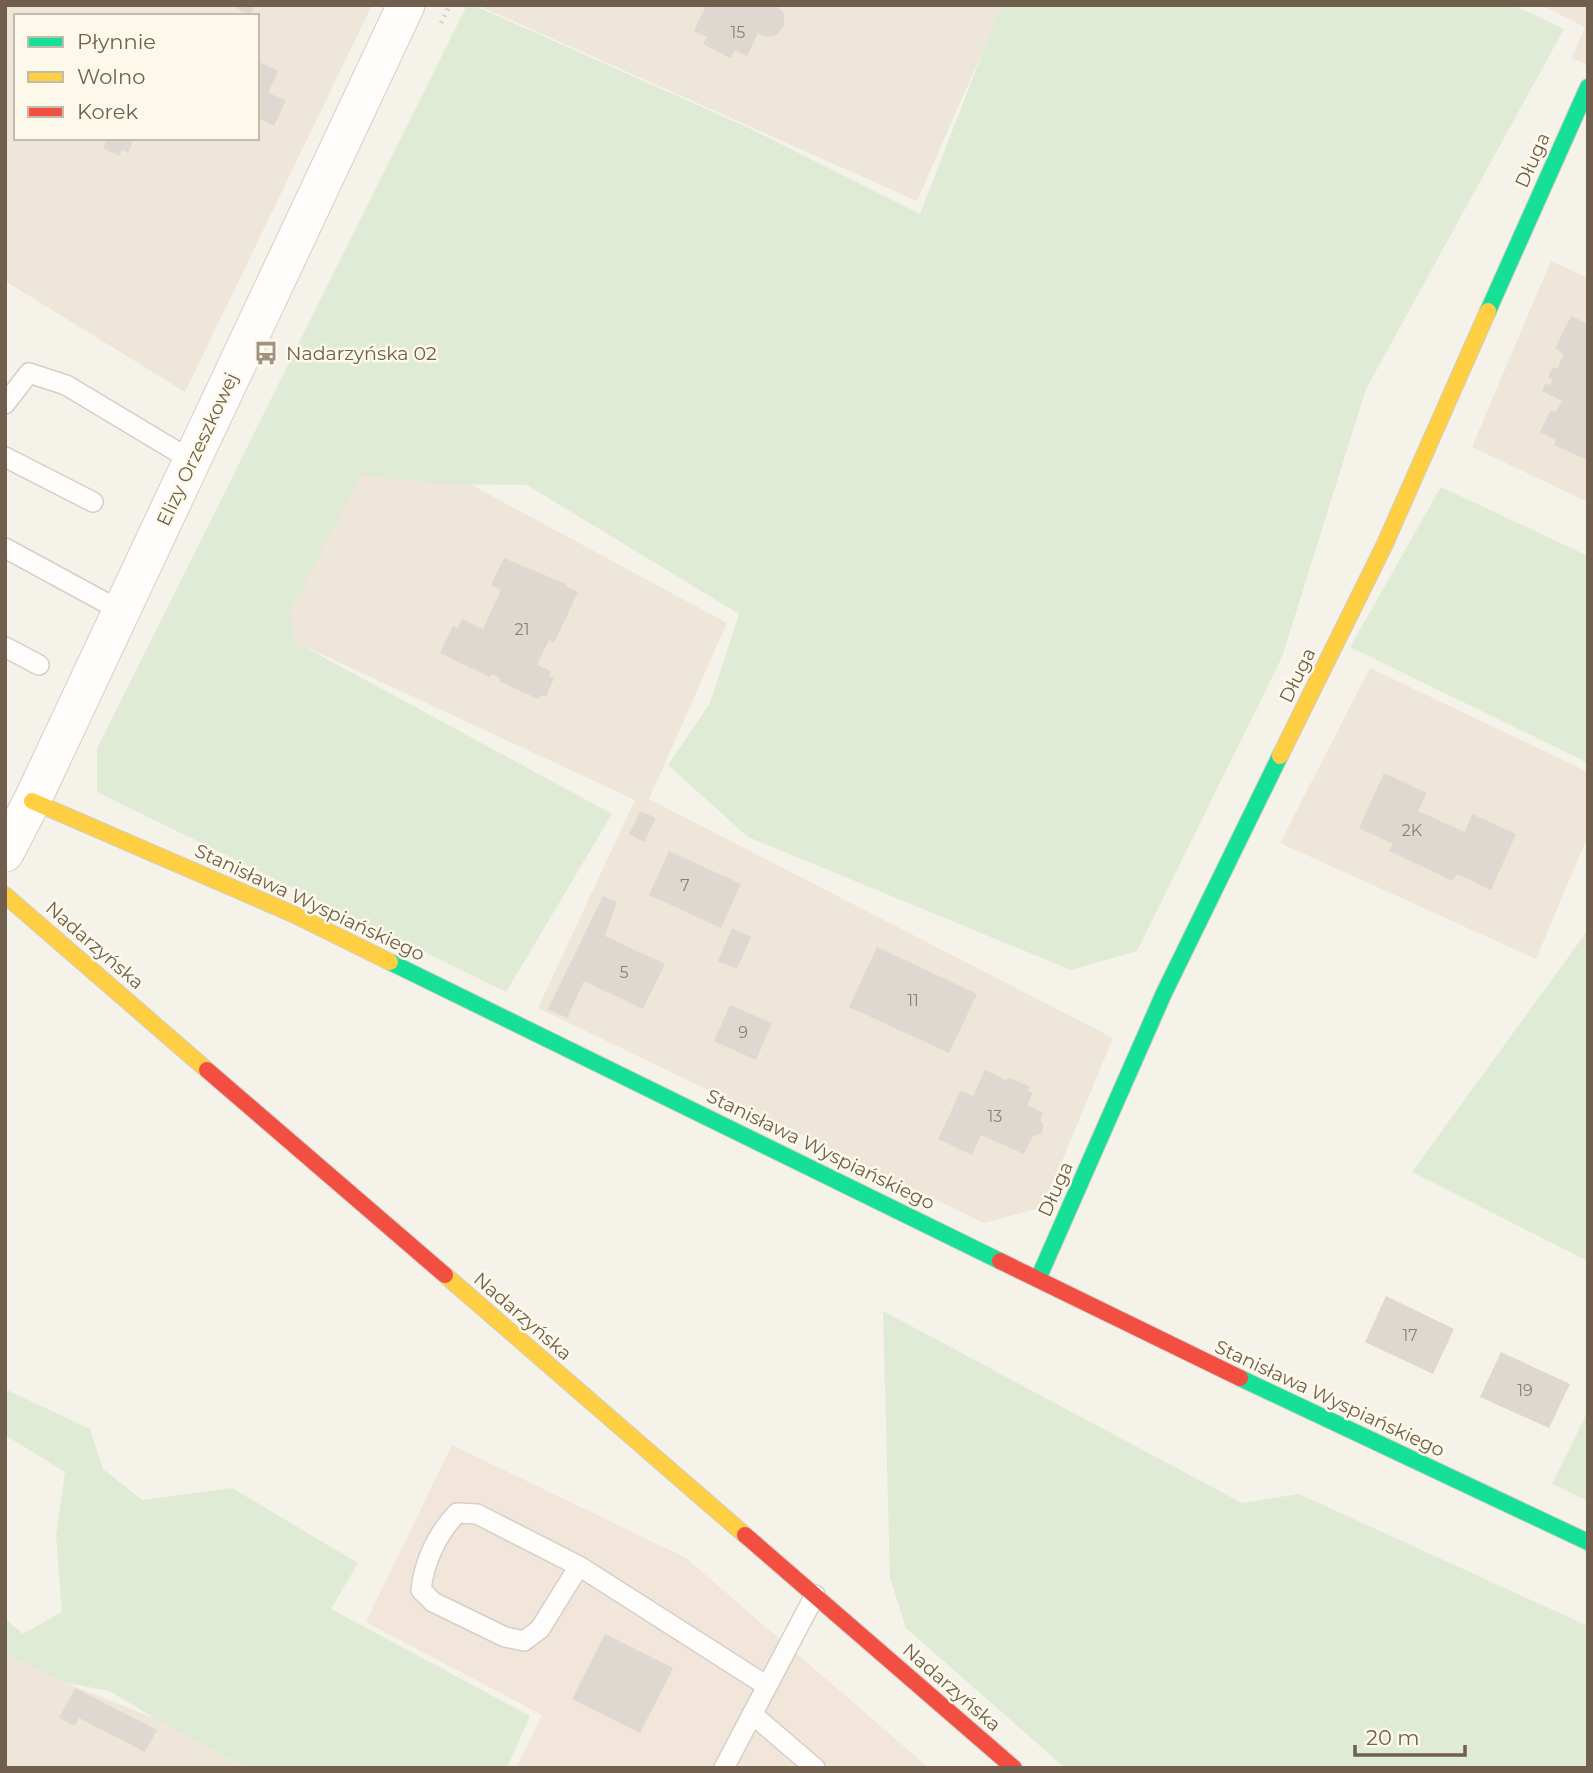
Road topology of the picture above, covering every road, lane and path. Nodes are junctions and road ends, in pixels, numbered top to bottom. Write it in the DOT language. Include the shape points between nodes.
graph roads {
  1 [pos="406,5"];
  2 [pos="1588,87"];
  3 [pos="5,404"];
  4 [pos="5,457"];
  5 [pos="191,460"];
  6 [pos="93,502"];
  7 [pos="5,548"];
  8 [pos="121,611"];
  9 [pos="5,647"];
  10 [pos="39,665"];
  11 [pos="32,801"];
  12 [pos="5,853"];
  13 [pos="5,895"];
  14 [pos="1038,1279"];
  15 [pos="1588,1542"];
  16 [pos="579,1566"];
  17 [pos="815,1595"];
  18 [pos="767,1686"];
  19 [pos="752,1714"];
  20 [pos="724,1768"];
  21 [pos="815,1768"];
  22 [pos="1014,1768"];
  1 -- 5 [label="street, Elizy Orzeszkowej"];
  2 -- 14 [label="street, Długa" via="1384,546 1164,993"];
  3 -- 5 [label="lane" via="29,373 66,384"];
  4 -- 6 [label="lane"];
  5 -- 8 [label="street, Elizy Orzeszkowej"];
  7 -- 8 [label="lane"];
  8 -- 11 [label="street, Elizy Orzeszkowej"];
  9 -- 10 [label="lane"];
  11 -- 12 [label="street, Elizy Orzeszkowej"];
  11 -- 14 [label="street, Stanisława Wyspiańskiego" via="293,914"];
  13 -- 17 [label="street, Nadarzyńska"];
  14 -- 15 [label="street, Stanisława Wyspiańskiego"];
  16 -- 16 [label="lane" via="477,1514 457,1513 444,1527 423,1572 421,1590 433,1602 505,1637 524,1641 540,1629"];
  16 -- 18 [label="lane"];
  17 -- 18 [label="lane"];
  17 -- 22 [label="street, Nadarzyńska"];
  18 -- 19 [label="lane"];
  19 -- 20 [label="lane"];
  19 -- 21 [label="lane"];
}
